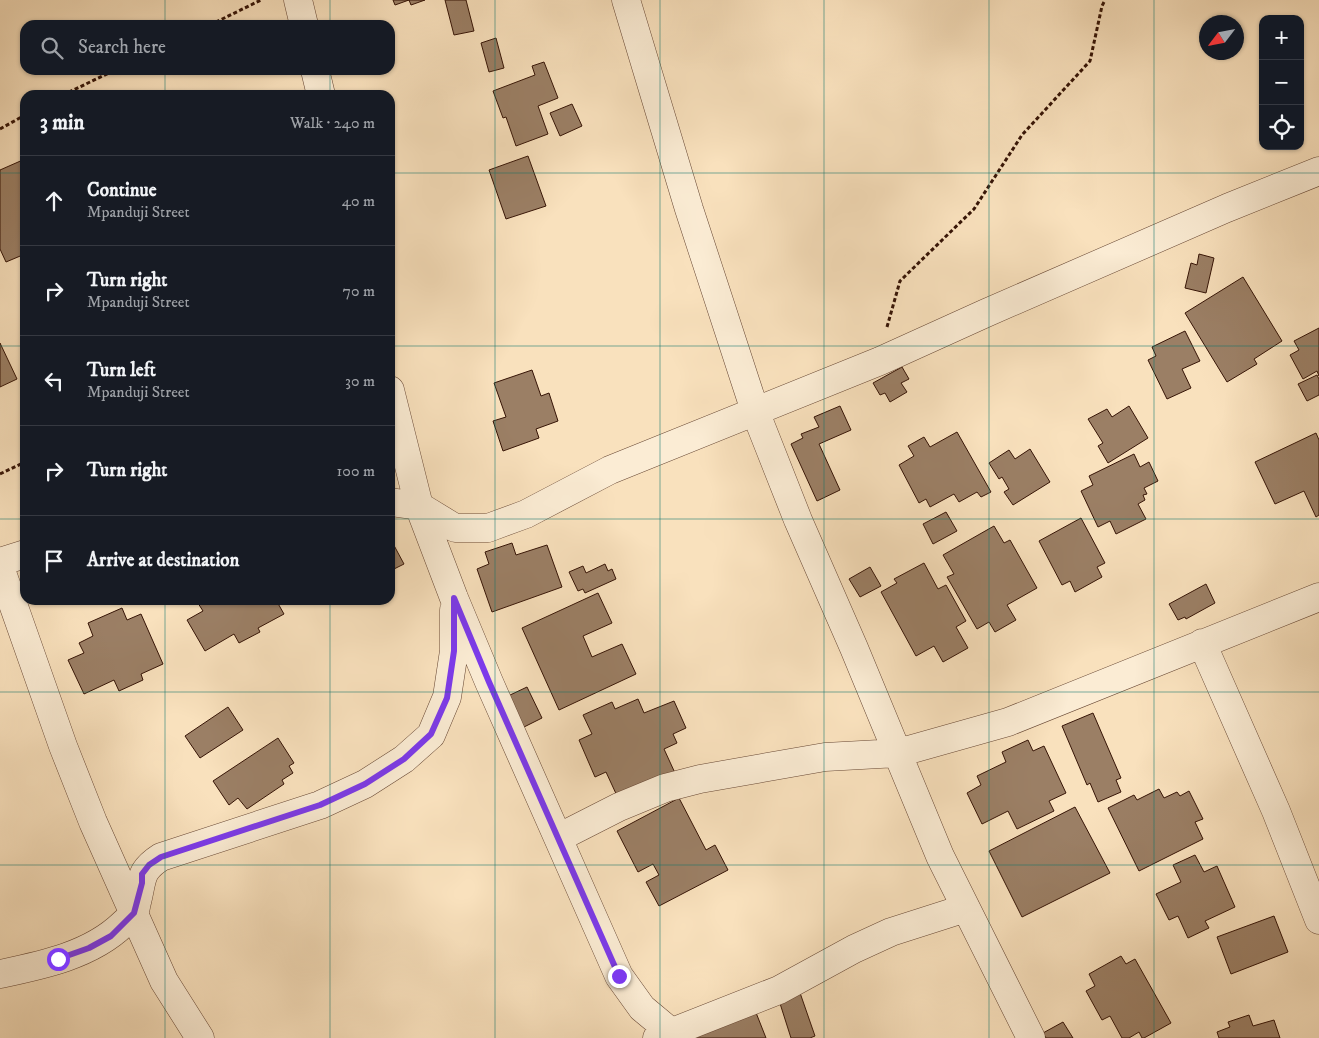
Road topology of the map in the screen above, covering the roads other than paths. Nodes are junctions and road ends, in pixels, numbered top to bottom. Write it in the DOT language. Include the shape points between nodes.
graph roads {
  1 [pos="298,0"];
  2 [pos="626,0"];
  3 [pos="303,20"];
  4 [pos="316,75"];
  5 [pos="320,90"];
  6 [pos="1319,171"];
  7 [pos="395,410"];
  8 [pos="755,411"];
  9 [pos="395,503"];
  10 [pos="419,506"];
  11 [pos="20,556"];
  12 [pos="0,562"];
  13 [pos="0,567"];
  14 [pos="1319,597"];
  15 [pos="454,598"];
  16 [pos="1202,643"];
  17 [pos="898,754"];
  18 [pos="558,838"];
  19 [pos="966,908"];
  20 [pos="134,913"];
  21 [pos="1319,920"];
  22 [pos="0,974"];
  23 [pos="667,1036"];
  24 [pos="200,1038"];
  25 [pos="1031,1038"];
  1 -- 3 [label="street"];
  2 -- 8 [label="street"];
  4 -- 5 [label="street"];
  6 -- 8 [label="street" via="977,316 880,362"];
  7 -- 10 [label="street"];
  8 -- 10 [label="street" via="610,470 526,514 488,528 455,528"];
  8 -- 17 [label="street"];
  9 -- 10 [label="street"];
  10 -- 15 [label="street"];
  11 -- 12 [label="street"];
  13 -- 20 [label="street" via="63,746"];
  14 -- 16 [label="street"];
  15 -- 18 [label="street"];
  15 -- 20 [label="street" via="454,651 447,698 431,734 404,759 365,784 320,805 161,857 142,874"];
  16 -- 17 [label="street" via="1008,722"];
  16 -- 21 [label="street" via="1276,811"];
  17 -- 18 [label="street" via="825,757 700,779 664,788"];
  17 -- 19 [label="street" via="940,856"];
  18 -- 23 [label="street" via="619,976"];
  19 -- 23 [label="street" via="891,932 779,990"];
  19 -- 25 [label="street"];
  20 -- 22 [label="street" via="111,936 89,948"];
  20 -- 24 [label="street" via="164,981"];
}
